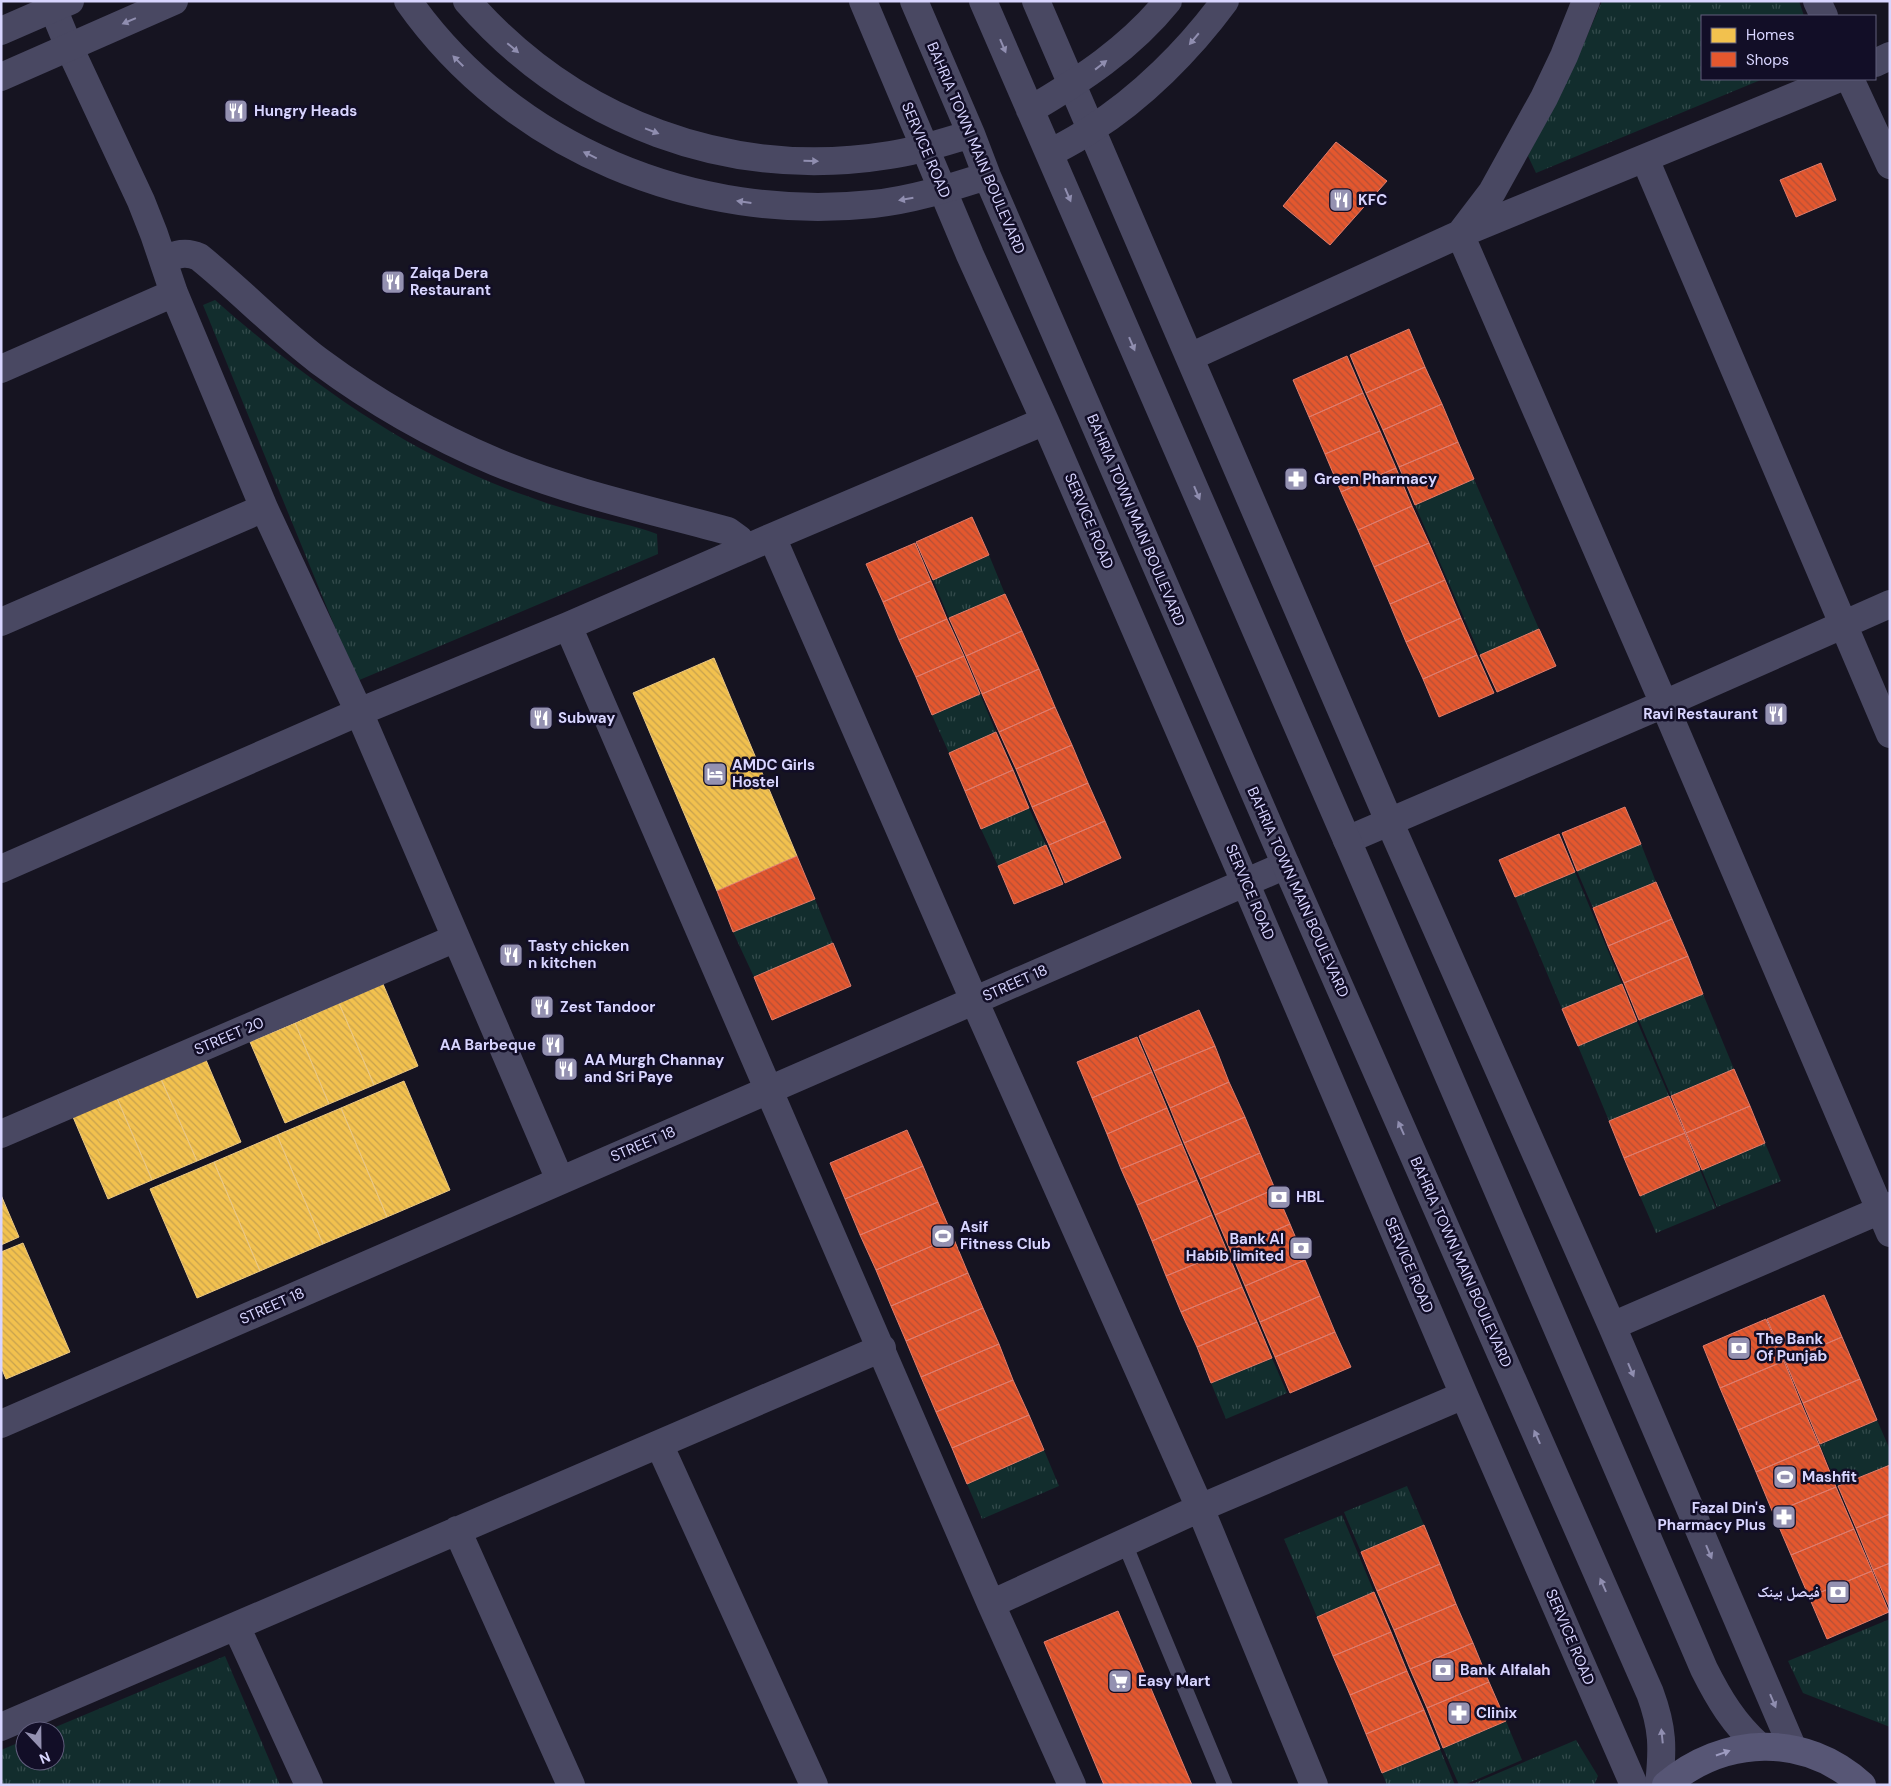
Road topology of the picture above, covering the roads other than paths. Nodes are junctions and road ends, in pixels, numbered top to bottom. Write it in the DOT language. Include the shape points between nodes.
graph roads {
  1 [pos="174,1"];
  2 [pos="408,1"];
  3 [pos="467,1"];
  4 [pos="863,1"];
  5 [pos="914,1"];
  6 [pos="983,1"];
  7 [pos="1036,1"];
  8 [pos="1168,1"];
  9 [pos="1225,1"];
  10 [pos="1586,1"];
  11 [pos="1817,1"];
  12 [pos="58,4"];
  13 [pos="1824,15"];
  14 [pos="1,31"];
  15 [pos="69,47"];
  16 [pos="1890,56"];
  17 [pos="1876,63"];
  18 [pos="1,77"];
  19 [pos="1835,80"];
  20 [pos="1850,80"];
  21 [pos="1072,86"];
  22 [pos="1030,110"];
  23 [pos="1090,130"];
  24 [pos="971,134"];
  25 [pos="925,148"];
  26 [pos="1050,153"];
  27 [pos="1645,158"];
  28 [pos="1890,166"];
  29 [pos="987,176"];
  30 [pos="943,190"];
  31 [pos="1460,234"];
  32 [pos="164,260"];
  33 [pos="174,294"];
  34 [pos="1190,357"];
  35 [pos="1,369"];
  36 [pos="1045,421"];
  37 [pos="264,508"];
  38 [pos="772,537"];
  39 [pos="745,549"];
  40 [pos="1890,604"];
  41 [pos="1,622"];
  42 [pos="1842,624"];
  43 [pos="568,626"];
  44 [pos="1664,704"];
  45 [pos="359,712"];
  46 [pos="1890,734"];
  47 [pos="1389,822"];
  48 [pos="1347,840"];
  49 [pos="1286,865"];
  50 [pos="1,869"];
  51 [pos="1246,882"];
  52 [pos="456,938"];
  53 [pos="974,1000"];
  54 [pos="769,1090"];
  55 [pos="1,1134"];
  56 [pos="560,1180"];
  57 [pos="1886,1216"];
  58 [pos="1612,1326"];
  59 [pos="882,1348"];
  60 [pos="1464,1395"];
  61 [pos="1,1424"];
  62 [pos="659,1444"];
  63 [pos="1200,1508"];
  64 [pos="458,1530"];
  65 [pos="1124,1542"];
  66 [pos="992,1604"];
  67 [pos="236,1626"];
  68 [pos="1,1726"];
  69 [pos="1759,1746"];
  70 [pos="1793,1749"];
  71 [pos="309,1785"];
  72 [pos="570,1785"];
  73 [pos="814,1785"];
  74 [pos="1072,1785"];
  75 [pos="1225,1785"];
  76 [pos="1314,1785"];
  77 [pos="1634,1785"];
  78 [pos="1659,1785"];
  79 [pos="1666,1785"];
  80 [pos="1862,1785"];
  1 -- 15 [label="street, one-way"];
  30 -- 2 [label="street, one-way" via="874,204 779,206 701,195 634,174 571,146 512,108 460,62"];
  3 -- 25 [label="street, one-way" via="504,41 559,84 651,132 752,157 796,161 856,160"];
  4 -- 25 [label="street, SERVICE ROAD"];
  5 -- 24 [label="street, BAHRIA TOWN MAIN BOULEVARD"];
  6 -- 22 [label="street, one-way"];
  7 -- 21 [label="street"];
  21 -- 8 [label="street, one-way" via="1133,38"];
  9 -- 23 [label="street, one-way" via="1186,49 1155,80"];
  10 -- 31 [label="street" via="1544,98 1492,192"];
  11 -- 13 [label="street"];
  12 -- 14 [label="street"];
  12 -- 15 [label="street"];
  15 -- 18 [label="street"];
  15 -- 32 [label="street" via="141,201"];
  16 -- 17 [label="street"];
  19 -- 27 [label="street"];
  20 -- 28 [label="street"];
  21 -- 22 [label="street"];
  21 -- 23 [label="street"];
  22 -- 26 [label="street"];
  23 -- 26 [label="street"];
  23 -- 34 [label="street"];
  24 -- 25 [label="street"];
  24 -- 29 [label="street, BAHRIA TOWN MAIN BOULEVARD"];
  25 -- 30 [label="street, SERVICE ROAD"];
  26 -- 48 [label="street, one-way"];
  27 -- 31 [label="street"];
  27 -- 42 [label="street"];
  29 -- 30 [label="street"];
  29 -- 49 [label="street, BAHRIA TOWN MAIN BOULEVARD"];
  30 -- 36 [label="street, SERVICE ROAD"];
  31 -- 34 [label="street"];
  31 -- 44 [label="street"];
  32 -- 33 [label="street"];
  32 -- 39 [label="street" via="189,252 198,257 319,360 414,422 455,443 496,462 585,493 728,531 739,539"];
  33 -- 35 [label="street"];
  33 -- 37 [label="street"];
  34 -- 47 [label="street"];
  36 -- 38 [label="street"];
  36 -- 51 [label="street, SERVICE ROAD"];
  37 -- 41 [label="street"];
  37 -- 45 [label="street"];
  38 -- 39 [label="street"];
  38 -- 53 [label="street"];
  39 -- 43 [label="street"];
  40 -- 42 [label="street"];
  42 -- 44 [label="street"];
  42 -- 46 [label="street"];
  43 -- 45 [label="street"];
  43 -- 54 [label="street"];
  44 -- 47 [label="street"];
  44 -- 57 [label="street"];
  45 -- 50 [label="street"];
  45 -- 52 [label="street"];
  47 -- 48 [label="street"];
  47 -- 58 [label="street"];
  48 -- 69 [label="street" via="1704,1669 1725,1708"];
  49 -- 51 [label="street, STREET 18"];
  78 -- 49 [label="street, BAHRIA TOWN MAIN BOULEVARD, one-way" via="1663,1751 1661,1729 1650,1693"];
  51 -- 53 [label="street, STREET 18"];
  51 -- 60 [label="street, SERVICE ROAD"];
  52 -- 55 [label="street, STREET 20"];
  52 -- 56 [label="street"];
  53 -- 54 [label="street, STREET 18"];
  53 -- 63 [label="street"];
  54 -- 56 [label="street, STREET 18"];
  54 -- 59 [label="street"];
  56 -- 61 [label="street, STREET 18"];
  57 -- 58 [label="street"];
  58 -- 70 [label="street, one-way"];
  59 -- 62 [label="street"];
  59 -- 66 [label="street"];
  60 -- 63 [label="street"];
  60 -- 77 [label="street, SERVICE ROAD"];
  62 -- 64 [label="street"];
  62 -- 73 [label="street"];
  63 -- 65 [label="street"];
  63 -- 76 [label="street"];
  64 -- 67 [label="street"];
  64 -- 72 [label="street"];
  65 -- 66 [label="street"];
  65 -- 75 [label="lane"];
  66 -- 74 [label="street"];
  67 -- 68 [label="street"];
  67 -- 71 [label="street"];
  69 -- 70 [label="main road"];
  79 -- 69 [label="main road, one-way" via="1704,1759 1731,1750"];
  70 -- 80 [label="main road" via="1823,1759"];
}
